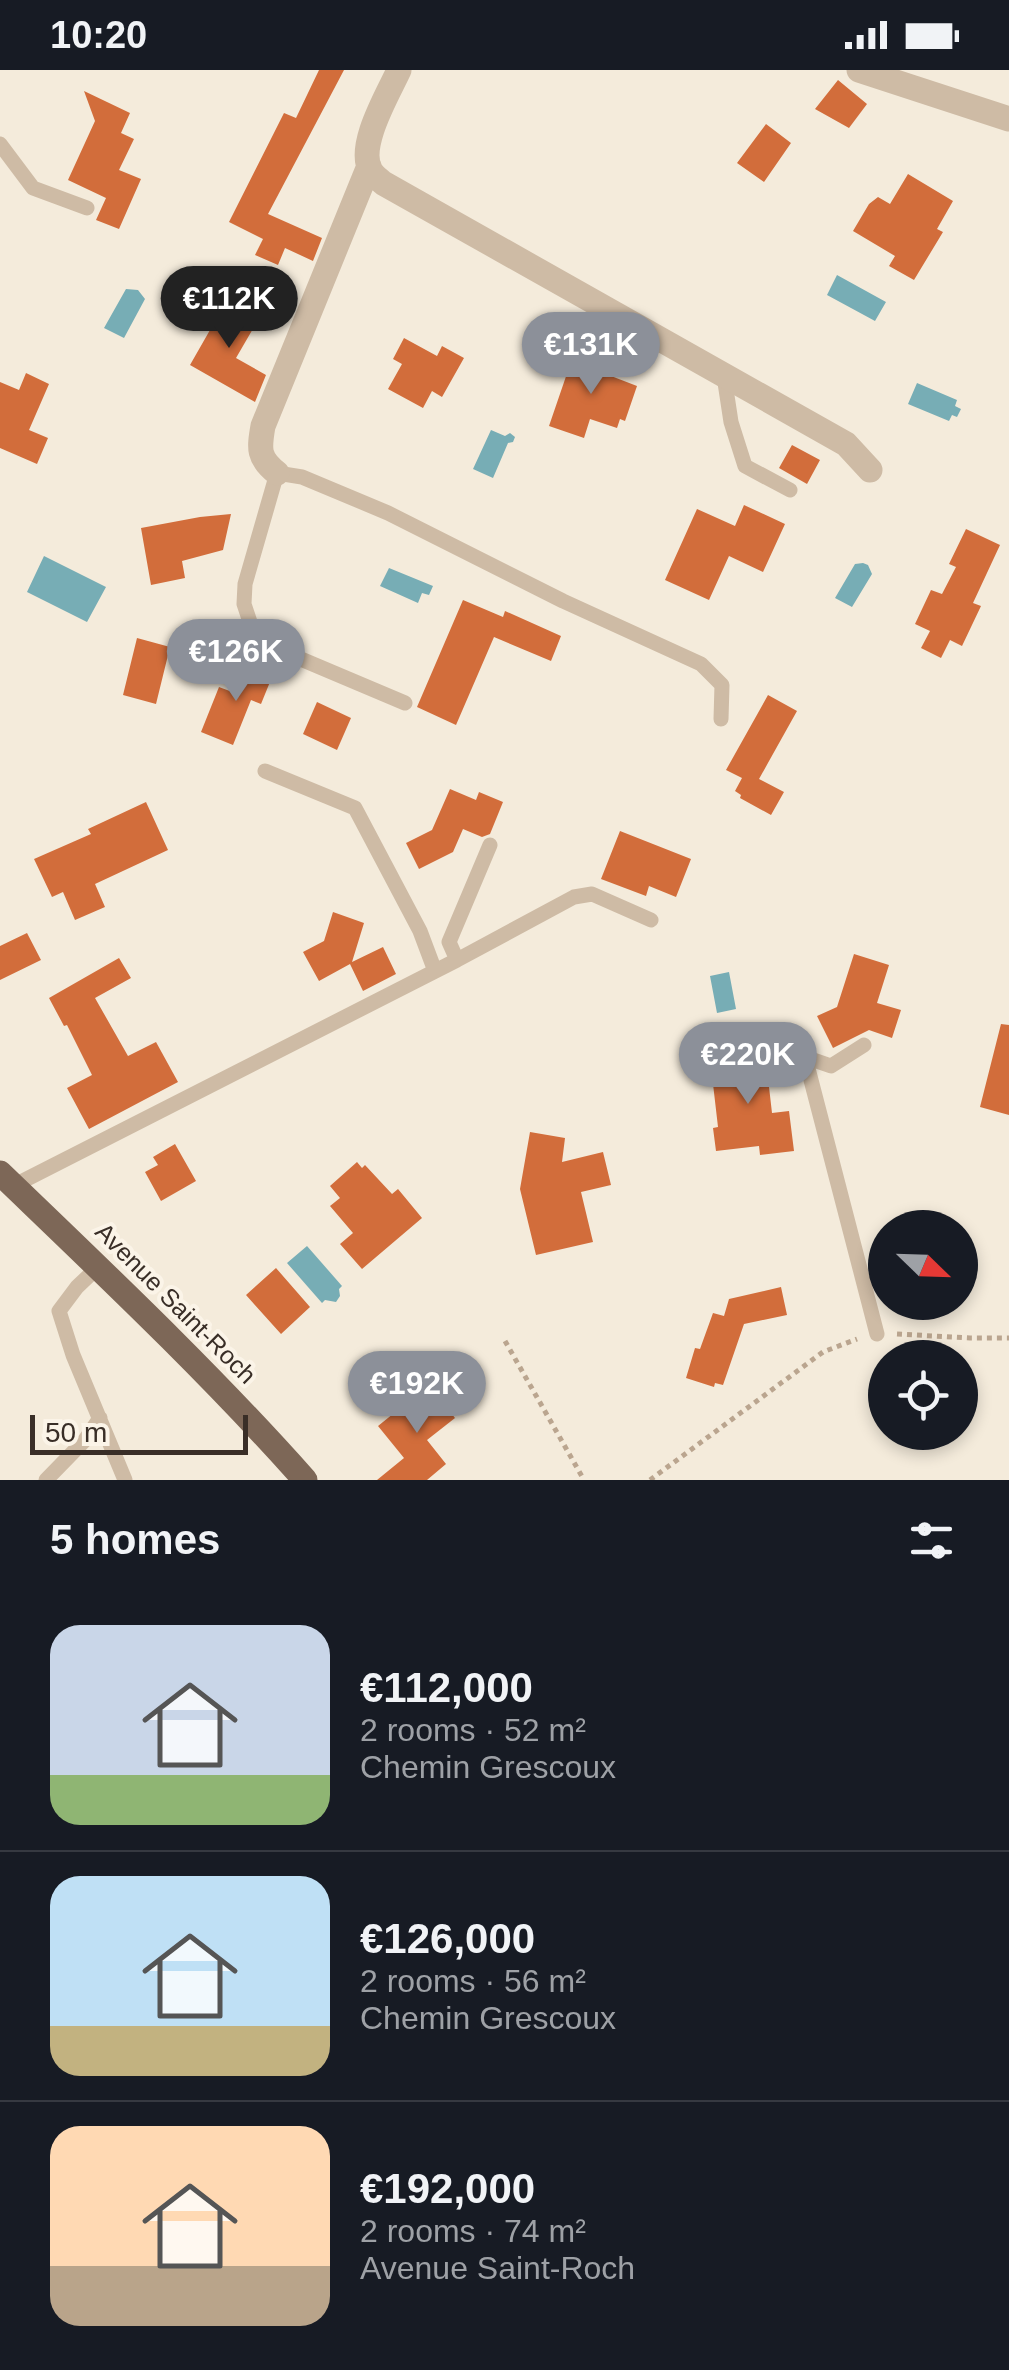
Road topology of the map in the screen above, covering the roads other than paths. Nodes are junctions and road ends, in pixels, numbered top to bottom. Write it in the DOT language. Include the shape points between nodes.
graph roads {
  1 [pos="399,70"];
  2 [pos="859,70"];
  3 [pos="1009,119"];
  4 [pos="0,144"];
  5 [pos="370,166"];
  6 [pos="87,208"];
  7 [pos="724,376"];
  8 [pos="870,470"];
  9 [pos="278,473"];
  10 [pos="790,490"];
  11 [pos="405,703"];
  12 [pos="721,719"];
  13 [pos="265,771"];
  14 [pos="490,844"];
  15 [pos="651,920"];
  16 [pos="457,960"];
  17 [pos="435,971"];
  18 [pos="864,1045"];
  19 [pos="7,1179"];
  20 [pos="98,1267"];
  21 [pos="878,1334"];
  22 [pos="100,1418"];
  23 [pos="46,1480"];
  24 [pos="125,1480"];
  25 [pos="305,1480"];
  1 -- 5 [label="street" via="370,134"];
  2 -- 3 [label="street"];
  4 -- 6 [label="lane" via="32,188"];
  5 -- 7 [label="street" via="383,182"];
  5 -- 9 [label="street" via="262,426 264,462"];
  7 -- 8 [label="street" via="846,444"];
  7 -- 10 [label="lane" via="746,466"];
  9 -- 11 [label="lane" via="246,584 252,628 289,654"];
  9 -- 12 [label="lane" via="388,512 702,664 722,685"];
  13 -- 17 [label="lane" via="355,808"];
  14 -- 16 [label="lane" via="449,942"];
  15 -- 16 [label="lane" via="592,894 574,896"];
  16 -- 17 [label="lane"];
  17 -- 19 [label="lane"];
  18 -- 21 [label="lane" via="831,1066 805,1057"];
  19 -- 20 [label="main road, Avenue Saint-Roch"];
  20 -- 22 [label="lane" via="59,1311"];
  20 -- 25 [label="main road, Avenue Saint-Roch"];
  22 -- 23 [label="lane"];
  22 -- 24 [label="lane"];
}
